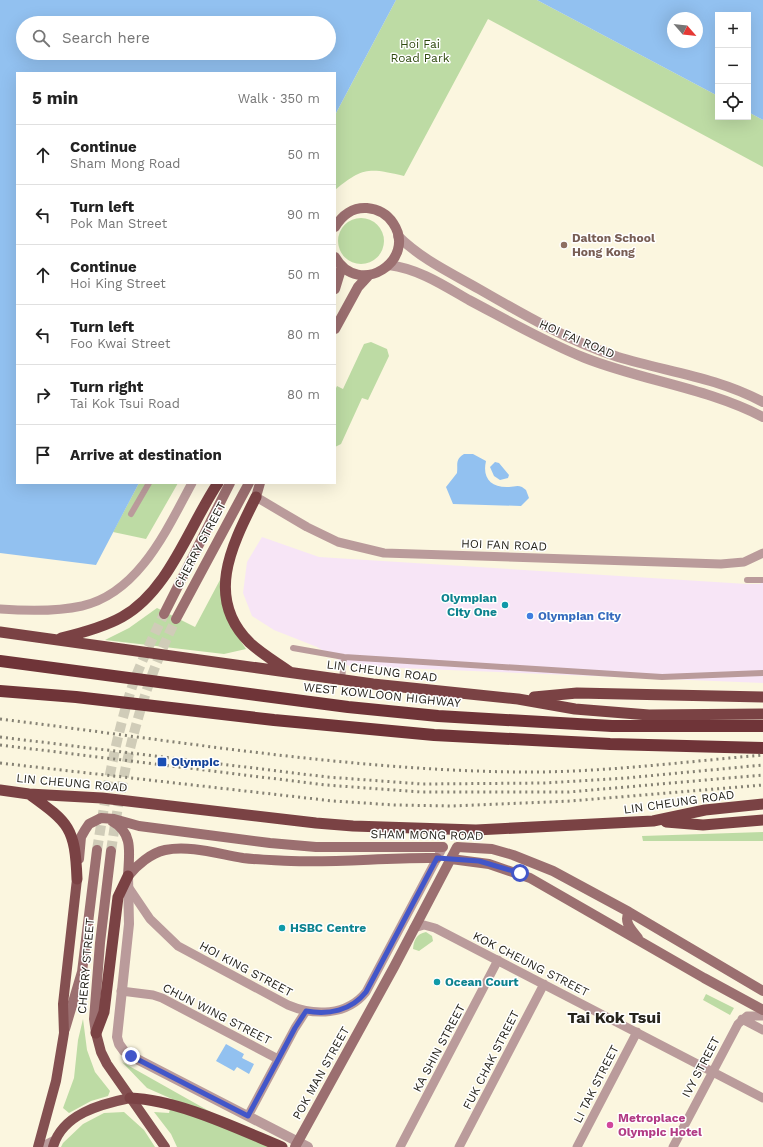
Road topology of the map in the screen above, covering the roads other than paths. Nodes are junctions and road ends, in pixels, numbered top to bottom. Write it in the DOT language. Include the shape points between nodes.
graph roads {
  1 [pos="339,218"];
  2 [pos="398,236"];
  3 [pos="336,258"];
  4 [pos="389,265"];
  5 [pos="342,266"];
  6 [pos="369,275"];
  7 [pos="336,286"];
  8 [pos="336,327"];
  9 [pos="763,402"];
  10 [pos="763,417"];
  11 [pos="148,484"];
  12 [pos="189,484"];
  13 [pos="217,484"];
  14 [pos="229,484"];
  15 [pos="248,484"];
  16 [pos="260,484"];
  17 [pos="256,497"];
  18 [pos="131,514"];
  19 [pos="763,553"];
  20 [pos="747,580"];
  21 [pos="763,580"];
  22 [pos="0,609"];
  23 [pos="164,614"];
  24 [pos="176,619"];
  25 [pos="0,632"];
  26 [pos="55,640"];
  27 [pos="293,648"];
  28 [pos="344,657"];
  29 [pos="0,661"];
  30 [pos="292,673"];
  31 [pos="763,674"];
  32 [pos="342,680"];
  33 [pos="0,691"];
  34 [pos="763,697"];
  35 [pos="518,698"];
  36 [pos="763,714"];
  37 [pos="763,726"];
  38 [pos="763,748"];
  39 [pos="0,790"];
  40 [pos="28,794"];
  41 [pos="763,804"];
  42 [pos="106,819"];
  43 [pos="763,820"];
  44 [pos="653,821"];
  45 [pos="443,847"];
  46 [pos="457,847"];
  47 [pos="97,850"];
  48 [pos="111,851"];
  49 [pos="437,858"];
  50 [pos="451,859"];
  51 [pos="128,876"];
  52 [pos="77,879"];
  53 [pos="129,888"];
  54 [pos="629,912"];
  55 [pos="414,928"];
  56 [pos="641,941"];
  57 [pos="498,960"];
  58 [pos="544,984"];
  59 [pos="763,991"];
  60 [pos="121,992"];
  61 [pos="763,1010"];
  62 [pos="306,1011"];
  63 [pos="763,1016"];
  64 [pos="742,1019"];
  65 [pos="763,1030"];
  66 [pos="637,1032"];
  67 [pos="64,1033"];
  68 [pos="96,1033"];
  69 [pos="278,1059"];
  70 [pos="712,1072"];
  71 [pos="130,1098"];
  72 [pos="763,1098"];
  73 [pos="248,1116"];
  74 [pos="53,1144"];
  75 [pos="296,1144"];
  76 [pos="38,1147"];
  77 [pos="42,1147"];
  78 [pos="165,1147"];
  79 [pos="282,1147"];
  80 [pos="308,1147"];
  81 [pos="400,1147"];
  82 [pos="459,1147"];
  83 [pos="577,1147"];
  84 [pos="673,1147"];
  1 -- 2 [label="main road" via="358,209 376,210 391,220"];
  2 -- 4 [label="main road" via="397,251"];
  2 -- 9 [label="street, HOI FAI ROAD" via="423,258 549,328 589,347 720,383"];
  3 -- 5 [label="main road"];
  4 -- 6 [label="main road"];
  4 -- 10 [label="street, HOI FAI ROAD" via="419,273 519,327 585,358 717,398"];
  5 -- 6 [label="main road" via="357,274"];
  5 -- 7 [label="main road"];
  6 -- 8 [label="main road" via="358,287"];
  11 -- 18 [label="street"];
  12 -- 22 [label="street" via="148,558 125,583 102,598 83,606 35,612"];
  13 -- 26 [label="highway" via="173,562 142,602 123,616 105,624"];
  14 -- 23 [label="main road, CHERRY STREET"];
  15 -- 24 [label="main road, CHERRY STREET"];
  16 -- 17 [label="main road"];
  17 -- 19 [label="street, HOI FAN ROAD" via="338,542 384,552 721,564 744,562"];
  17 -- 30 [label="highway" via="228,559 225,580 229,614 252,644"];
  20 -- 21 [label="street"];
  25 -- 26 [label="highway, LIN CHEUNG ROAD"];
  26 -- 30 [label="highway, LIN CHEUNG ROAD"];
  27 -- 28 [label="street"];
  28 -- 31 [label="street" via="662,677"];
  28 -- 32 [label="street"];
  29 -- 37 [label="highway, WEST KOWLOON HIGHWAY" via="416,714 612,726"];
  30 -- 32 [label="highway, LIN CHEUNG ROAD"];
  32 -- 35 [label="highway, LIN CHEUNG ROAD"];
  33 -- 38 [label="highway" via="414,733 610,744"];
  34 -- 35 [label="highway" via="577,693"];
  35 -- 36 [label="highway, LIN CHEUNG ROAD" via="575,709 649,714"];
  39 -- 40 [label="highway, LIN CHEUNG ROAD"];
  40 -- 44 [label="highway, LIN CHEUNG ROAD" via="95,797 353,826 498,830"];
  40 -- 52 [label="highway" via="66,824 76,854"];
  41 -- 44 [label="highway, LIN CHEUNG ROAD" via="705,810"];
  42 -- 45 [label="main road, SHAM MONG ROAD" via="139,826 270,843 330,847"];
  42 -- 51 [label="main road" via="119,826 128,837"];
  42 -- 52 [label="main road, CHERRY STREET" via="96,820 85,830 79,847"];
  43 -- 44 [label="highway" via="703,825"];
  45 -- 46 [label="street, SHAM MONG ROAD"];
  45 -- 49 [label="street"];
  46 -- 50 [label="main road, POK MAN STREET"];
  46 -- 54 [label="main road, SHAM MONG ROAD" via="492,849 535,863"];
  47 -- 67 [label="main road, CHERRY STREET" via="82,972"];
  48 -- 68 [label="main road, CHERRY STREET" via="100,943 94,1019"];
  49 -- 50 [label="street, SHAM MONG ROAD"];
  49 -- 51 [label="main road, SHAM MONG ROAD" via="313,862 245,858 184,848 163,850 154,854"];
  49 -- 62 [label="street, HOI KING STREET" via="361,998 345,1008 325,1013"];
  50 -- 55 [label="main road, POK MAN STREET"];
  50 -- 56 [label="main road, SHAM MONG ROAD" via="479,861 520,873"];
  51 -- 53 [label="street"];
  51 -- 68 [label="highway" via="118,897 104,1012"];
  52 -- 67 [label="main road, CHERRY STREET" via="62,1004"];
  53 -- 60 [label="street" via="129,924"];
  53 -- 62 [label="street, HOI KING STREET" via="150,919 178,946 288,1005"];
  54 -- 56 [label="main road" via="627,924"];
  54 -- 59 [label="main road, SHAM MONG ROAD"];
  55 -- 57 [label="street, KOK CHEUNG STREET" via="430,925"];
  55 -- 75 [label="main road, POK MAN STREET"];
  56 -- 61 [label="main road, SHAM MONG ROAD"];
  57 -- 58 [label="street, KOK CHEUNG STREET"];
  57 -- 81 [label="street, KA SHIN STREET"];
  58 -- 66 [label="street, KOK CHEUNG STREET"];
  58 -- 82 [label="street, FUK CHAK STREET"];
  60 -- 69 [label="street, CHUN WING STREET" via="162,998"];
  60 -- 73 [label="street" via="118,1037 122,1048 131,1056"];
  62 -- 69 [label="street"];
  63 -- 64 [label="street" via="747,1016"];
  64 -- 65 [label="street"];
  64 -- 70 [label="street, IVY STREET"];
  66 -- 70 [label="street, KOK CHEUNG STREET"];
  66 -- 83 [label="street, LI TAK STREET"];
  67 -- 76 [label="main road, CHERRY STREET" via="56,1081"];
  68 -- 71 [label="main road, CHERRY STREET" via="107,1064"];
  69 -- 73 [label="street"];
  70 -- 72 [label="street, KOK CHEUNG STREET"];
  70 -- 84 [label="street, IVY STREET"];
  71 -- 74 [label="main road" via="88,1110 67,1126"];
  71 -- 78 [label="main road, CHERRY STREET"];
  71 -- 79 [label="highway" via="151,1099 171,1105"];
  73 -- 75 [label="street"];
  74 -- 77 [label="street"];
  75 -- 80 [label="street"];
}
